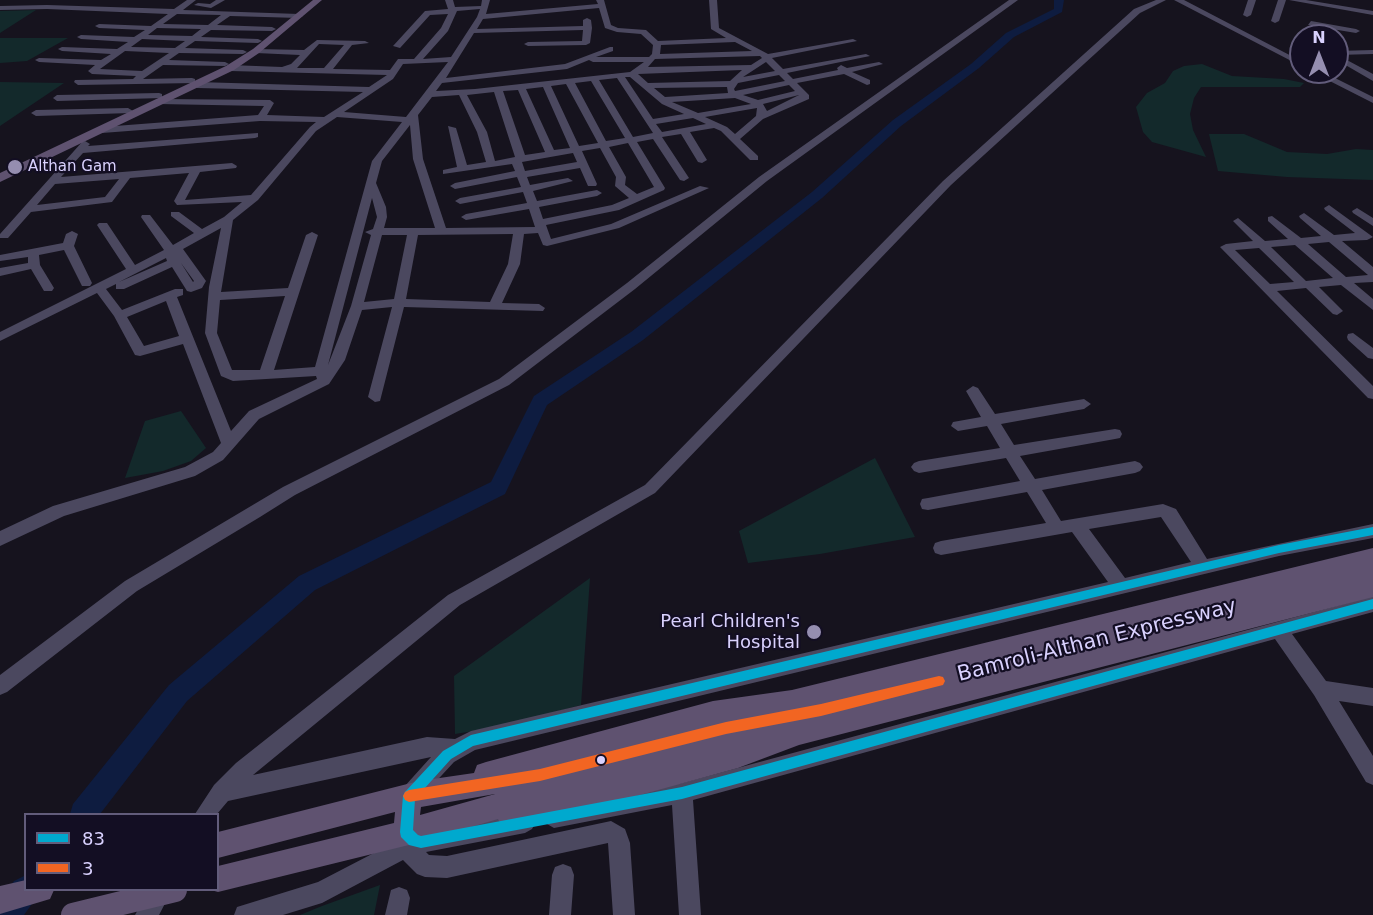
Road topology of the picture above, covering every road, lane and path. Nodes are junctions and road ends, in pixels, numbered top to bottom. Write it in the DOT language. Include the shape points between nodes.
graph roads {
  1 [pos="21,0"];
  2 [pos="111,0"];
  3 [pos="220,0"];
  4 [pos="307,0"];
  5 [pos="318,0"];
  6 [pos="486,0"];
  7 [pos="544,0"];
  8 [pos="712,0"];
  9 [pos="1014,0"];
  10 [pos="1161,0"];
  11 [pos="1178,0"];
  12 [pos="1252,0"];
  13 [pos="1282,0"];
  14 [pos="1293,0"];
  15 [pos="189,2"];
  16 [pos="1313,2"];
  17 [pos="478,3"];
  18 [pos="600,3"];
  19 [pos="1191,4"];
  20 [pos="1346,4"];
  21 [pos="255,7"];
  22 [pos="451,7"];
  23 [pos="0,8"];
  24 [pos="11,8"];
  25 [pos="99,9"];
  26 [pos="229,11"];
  27 [pos="175,12"];
  28 [pos="543,12"];
  29 [pos="211,13"];
  30 [pos="1373,13"];
  31 [pos="248,14"];
  32 [pos="587,14"];
  33 [pos="294,15"];
  34 [pos="1247,15"];
  35 [pos="561,16"];
  36 [pos="481,17"];
  37 [pos="532,18"];
  38 [pos="504,20"];
  39 [pos="1275,21"];
  40 [pos="99,26"];
  41 [pos="154,27"];
  42 [pos="192,28"];
  43 [pos="207,28"];
  44 [pos="588,28"];
  45 [pos="272,29"];
  46 [pos="531,29"];
  47 [pos="560,29"];
  48 [pos="502,30"];
  49 [pos="472,31"];
  50 [pos="719,31"];
  51 [pos="1356,31"];
  52 [pos="687,32"];
  53 [pos="644,33"];
  54 [pos="655,33"];
  55 [pos="81,37"];
  56 [pos="138,38"];
  57 [pos="195,38"];
  58 [pos="497,40"];
  59 [pos="738,40"];
  60 [pos="853,41"];
  61 [pos="365,43"];
  62 [pos="558,44"];
  63 [pos="348,45"];
  64 [pos="257,46"];
  65 [pos="397,46"];
  66 [pos="752,47"];
  67 [pos="815,48"];
  68 [pos="62,49"];
  69 [pos="179,49"];
  70 [pos="610,49"];
  71 [pos="121,50"];
  72 [pos="243,52"];
  73 [pos="1373,52"];
  74 [pos="310,53"];
  75 [pos="654,53"];
  76 [pos="868,53"];
  77 [pos="1349,53"];
  78 [pos="1358,53"];
  79 [pos="327,56"];
  80 [pos="339,56"];
  81 [pos="765,56"];
  82 [pos="1289,56"];
  83 [pos="1289,57"];
  84 [pos="452,59"];
  85 [pos="39,60"];
  86 [pos="587,60"];
  87 [pos="831,60"];
  88 [pos="1373,61"];
  89 [pos="161,62"];
  90 [pos="416,62"];
  91 [pos="102,63"];
  92 [pos="879,64"];
  93 [pos="1349,64"];
  94 [pos="227,66"];
  95 [pos="264,67"];
  96 [pos="752,67"];
  97 [pos="549,69"];
  98 [pos="327,70"];
  99 [pos="523,72"];
  100 [pos="390,73"];
  101 [pos="848,73"];
  102 [pos="144,74"];
  103 [pos="636,74"];
  104 [pos="499,75"];
  105 [pos="619,75"];
  106 [pos="478,77"];
  107 [pos="593,78"];
  108 [pos="1373,78"];
  109 [pos="788,79"];
  110 [pos="440,81"];
  111 [pos="569,81"];
  112 [pos="78,82"];
  113 [pos="867,82"];
  114 [pos="133,83"];
  115 [pos="195,83"];
  116 [pos="550,83"];
  117 [pos="1349,83"];
  118 [pos="1346,84"];
  119 [pos="525,86"];
  120 [pos="647,86"];
  121 [pos="367,89"];
  122 [pos="500,89"];
  123 [pos="735,89"];
  124 [pos="480,92"];
  125 [pos="1366,92"];
  126 [pos="462,93"];
  127 [pos="429,94"];
  128 [pos="57,98"];
  129 [pos="660,98"];
  130 [pos="160,99"];
  131 [pos="1373,100"];
  132 [pos="759,104"];
  133 [pos="128,111"];
  134 [pos="36,113"];
  135 [pos="410,116"];
  136 [pos="695,116"];
  137 [pos="332,117"];
  138 [pos="760,117"];
  139 [pos="261,118"];
  140 [pos="651,122"];
  141 [pos="716,125"];
  142 [pos="451,128"];
  143 [pos="99,129"];
  144 [pos="684,131"];
  145 [pos="255,135"];
  146 [pos="658,135"];
  147 [pos="735,139"];
  148 [pos="631,140"];
  149 [pos="604,145"];
  150 [pos="577,149"];
  151 [pos="80,150"];
  152 [pos="551,154"];
  153 [pos="754,158"];
  154 [pos="519,159"];
  155 [pos="702,160"];
  156 [pos="491,164"];
  157 [pos="584,164"];
  158 [pos="232,166"];
  159 [pos="196,169"];
  160 [pos="463,169"];
  161 [pos="0,170"];
  162 [pos="447,172"];
  163 [pos="521,174"];
  164 [pos="127,175"];
  165 [pos="0,178"];
  166 [pos="684,178"];
  167 [pos="53,181"];
  168 [pos="568,182"];
  169 [pos="371,183"];
  170 [pos="455,186"];
  171 [pos="704,188"];
  172 [pos="527,190"];
  173 [pos="254,198"];
  174 [pos="635,198"];
  175 [pos="460,201"];
  176 [pos="532,206"];
  177 [pos="1329,208"];
  178 [pos="28,209"];
  179 [pos="1357,211"];
  180 [pos="175,214"];
  181 [pos="1304,216"];
  182 [pos="466,217"];
  183 [pos="146,218"];
  184 [pos="228,219"];
  185 [pos="1272,219"];
  186 [pos="1238,221"];
  187 [pos="1373,223"];
  188 [pos="103,225"];
  189 [pos="539,226"];
  190 [pos="441,230"];
  191 [pos="519,230"];
  192 [pos="413,231"];
  193 [pos="359,232"];
  194 [pos="379,232"];
  195 [pos="202,234"];
  196 [pos="312,235"];
  197 [pos="4,236"];
  198 [pos="1331,238"];
  199 [pos="1370,238"];
  200 [pos="1295,241"];
  201 [pos="1261,244"];
  202 [pos="174,254"];
  203 [pos="0,258"];
  204 [pos="33,258"];
  205 [pos="132,269"];
  206 [pos="0,272"];
  207 [pos="1373,276"];
  208 [pos="1342,281"];
  209 [pos="86,282"];
  210 [pos="1306,285"];
  211 [pos="48,288"];
  212 [pos="1266,288"];
  213 [pos="102,290"];
  214 [pos="293,292"];
  215 [pos="170,296"];
  216 [pos="214,296"];
  217 [pos="399,303"];
  218 [pos="495,305"];
  219 [pos="357,306"];
  220 [pos="1373,306"];
  221 [pos="539,308"];
  222 [pos="1337,311"];
  223 [pos="120,315"];
  224 [pos="1353,337"];
  225 [pos="0,338"];
  226 [pos="187,338"];
  227 [pos="1373,355"];
  228 [pos="266,375"];
  229 [pos="322,376"];
  230 [pos="973,391"];
  231 [pos="1373,394"];
  232 [pos="375,397"];
  233 [pos="1084,405"];
  234 [pos="990,421"];
  235 [pos="958,426"];
  236 [pos="1115,434"];
  237 [pos="229,444"];
  238 [pos="1011,453"];
  239 [pos="919,467"];
  240 [pos="1135,467"];
  241 [pos="1032,486"];
  242 [pos="928,504"];
  243 [pos="1076,525"];
  244 [pos="1057,528"];
  245 [pos="1373,531"];
  246 [pos="0,539"];
  247 [pos="941,549"];
  248 [pos="1373,557"];
  249 [pos="1204,567"];
  250 [pos="1373,572"];
  251 [pos="1122,587"];
  252 [pos="1373,588"];
  253 [pos="1373,604"];
  254 [pos="1278,629"];
  255 [pos="0,686"];
  256 [pos="1321,688"];
  257 [pos="1373,697"];
  258 [pos="821,710"];
  259 [pos="456,749"];
  260 [pos="1373,775"];
  261 [pos="221,792"];
  262 [pos="682,793"];
  263 [pos="405,797"];
  264 [pos="206,813"];
  265 [pos="408,839"];
  266 [pos="219,845"];
  267 [pos="563,875"];
  268 [pos="219,879"];
  269 [pos="38,891"];
  270 [pos="160,891"];
  271 [pos="171,891"];
  272 [pos="0,900"];
  273 [pos="73,915"];
  274 [pos="146,915"];
  275 [pos="245,915"];
  276 [pos="560,915"];
  277 [pos="624,915"];
  278 [pos="690,915"];
  1 -- 24 [label="street"];
  2 -- 25 [label="street"];
  3 -- 15 [label="street" via="211,6"];
  4 -- 33 [label="main road"];
  5 -- 33 [label="main road"];
  6 -- 36 [label="street"];
  7 -- 28 [label="street"];
  8 -- 50 [label="street" via="715,29"];
  9 -- 255 [label="street" via="763,179 631,286 498,386 289,491 131,586"];
  10 -- 83 [label="street" via="1258,50"];
  10 -- 261 [label="street" via="1137,11 947,183 650,489 465,592 243,770"];
  11 -- 19 [label="street"];
  12 -- 34 [label="street"];
  13 -- 39 [label="street"];
  14 -- 16 [label="street"];
  15 -- 27 [label="street"];
  16 -- 20 [label="street"];
  16 -- 51 [label="street" via="1311,26"];
  17 -- 22 [label="street"];
  17 -- 36 [label="street"];
  18 -- 28 [label="street"];
  18 -- 53 [label="street" via="610,27"];
  19 -- 82 [label="street"];
  20 -- 30 [label="street"];
  21 -- 31 [label="street"];
  22 -- 65 [label="street" via="428,13"];
  22 -- 90 [label="street" via="445,29"];
  23 -- 24 [label="street"];
  24 -- 25 [label="street"];
  25 -- 27 [label="street"];
  26 -- 29 [label="street"];
  26 -- 31 [label="street"];
  26 -- 43 [label="street"];
  27 -- 29 [label="street"];
  27 -- 41 [label="street"];
  28 -- 36 [label="street" via="515,11"];
  29 -- 42 [label="street"];
  31 -- 33 [label="street"];
  32 -- 44 [label="street"];
  33 -- 45 [label="main road"];
  33 -- 64 [label="main road"];
  35 -- 47 [label="street"];
  36 -- 49 [label="street"];
  37 -- 46 [label="street"];
  38 -- 48 [label="street"];
  40 -- 41 [label="street"];
  41 -- 42 [label="street"];
  41 -- 56 [label="street"];
  42 -- 43 [label="street"];
  43 -- 45 [label="street"];
  43 -- 57 [label="street"];
  44 -- 47 [label="street"];
  44 -- 62 [label="street" via="586,43"];
  45 -- 64 [label="main road"];
  46 -- 47 [label="street"];
  46 -- 48 [label="street"];
  46 -- 62 [label="street" via="528,47"];
  47 -- 62 [label="street"];
  48 -- 49 [label="street"];
  48 -- 58 [label="street"];
  49 -- 84 [label="street"];
  50 -- 52 [label="street"];
  50 -- 59 [label="street"];
  53 -- 54 [label="street"];
  53 -- 75 [label="street"];
  55 -- 56 [label="street"];
  56 -- 57 [label="street"];
  56 -- 71 [label="street"];
  57 -- 64 [label="street"];
  57 -- 69 [label="street"];
  59 -- 66 [label="street"];
  59 -- 75 [label="street"];
  60 -- 67 [label="street"];
  61 -- 63 [label="street"];
  63 -- 74 [label="street" via="318,42"];
  63 -- 80 [label="street"];
  64 -- 72 [label="main road"];
  64 -- 74 [label="street"];
  64 -- 94 [label="main road"];
  66 -- 75 [label="street"];
  66 -- 81 [label="street"];
  67 -- 81 [label="street"];
  67 -- 87 [label="street"];
  68 -- 71 [label="street"];
  69 -- 71 [label="street"];
  69 -- 72 [label="street"];
  69 -- 89 [label="street"];
  70 -- 86 [label="street"];
  71 -- 91 [label="street"];
  72 -- 94 [label="main road"];
  73 -- 78 [label="street"];
  74 -- 95 [label="street" via="292,67"];
  75 -- 81 [label="street"];
  75 -- 86 [label="street"];
  75 -- 103 [label="street"];
  76 -- 87 [label="street"];
  77 -- 78 [label="street"];
  78 -- 88 [label="street"];
  79 -- 80 [label="street"];
  80 -- 98 [label="street"];
  81 -- 96 [label="street"];
  81 -- 109 [label="street"];
  84 -- 90 [label="street"];
  84 -- 110 [label="street"];
  85 -- 91 [label="street"];
  86 -- 97 [label="street"];
  87 -- 101 [label="street"];
  87 -- 109 [label="street"];
  89 -- 94 [label="street"];
  89 -- 102 [label="street"];
  90 -- 100 [label="street" via="401,61"];
  91 -- 102 [label="street" via="93,71"];
  92 -- 101 [label="street"];
  93 -- 108 [label="street"];
  94 -- 98 [label="street"];
  94 -- 115 [label="main road"];
  96 -- 103 [label="street"];
  96 -- 123 [label="street"];
  97 -- 99 [label="street"];
  97 -- 116 [label="street"];
  98 -- 100 [label="street"];
  99 -- 104 [label="street"];
  99 -- 119 [label="street"];
  100 -- 121 [label="street" via="390,77"];
  101 -- 109 [label="street"];
  101 -- 113 [label="street"];
  102 -- 114 [label="street"];
  103 -- 105 [label="street"];
  103 -- 120 [label="street"];
  103 -- 123 [label="street"];
  104 -- 106 [label="street"];
  104 -- 122 [label="street"];
  105 -- 107 [label="street"];
  105 -- 140 [label="street"];
  106 -- 110 [label="street"];
  106 -- 124 [label="street"];
  107 -- 111 [label="street"];
  107 -- 148 [label="street"];
  109 -- 123 [label="street"];
  109 -- 123 [label="street"];
  109 -- 132 [label="street"];
  109 -- 138 [label="street" via="806,100"];
  110 -- 127 [label="street"];
  111 -- 116 [label="street"];
  111 -- 149 [label="street"];
  112 -- 114 [label="street"];
  114 -- 115 [label="street"];
  115 -- 121 [label="street"];
  115 -- 130 [label="main road"];
  116 -- 119 [label="street"];
  116 -- 150 [label="street"];
  117 -- 125 [label="street"];
  118 -- 125 [label="street"];
  119 -- 122 [label="street"];
  119 -- 152 [label="street"];
  120 -- 123 [label="street"];
  120 -- 129 [label="street"];
  121 -- 137 [label="street"];
  122 -- 124 [label="street"];
  122 -- 154 [label="street"];
  123 -- 129 [label="street"];
  123 -- 132 [label="street"];
  124 -- 126 [label="street"];
  125 -- 131 [label="street"];
  126 -- 127 [label="street"];
  126 -- 156 [label="street" via="482,132"];
  127 -- 135 [label="street"];
  128 -- 130 [label="street"];
  129 -- 136 [label="street"];
  130 -- 133 [label="main road"];
  130 -- 139 [label="street" via="270,103"];
  130 -- 143 [label="main road"];
  132 -- 136 [label="street"];
  132 -- 138 [label="street" via="764,109"];
  133 -- 134 [label="street"];
  133 -- 143 [label="main road"];
  135 -- 137 [label="street"];
  135 -- 169 [label="street" via="377,161"];
  135 -- 190 [label="street" via="418,159"];
  136 -- 140 [label="street"];
  136 -- 141 [label="street"];
  137 -- 139 [label="street"];
  137 -- 173 [label="street" via="306,136"];
  138 -- 147 [label="street"];
  139 -- 143 [label="street"];
  140 -- 146 [label="street"];
  141 -- 144 [label="street"];
  141 -- 147 [label="street"];
  142 -- 160 [label="street"];
  143 -- 151 [label="street"];
  143 -- 161 [label="main road"];
  143 -- 165 [label="main road"];
  144 -- 146 [label="street"];
  144 -- 155 [label="street"];
  145 -- 151 [label="street"];
  146 -- 148 [label="street"];
  146 -- 166 [label="street"];
  147 -- 153 [label="street"];
  148 -- 149 [label="street"];
  148 -- 174 [label="street" via="660,188"];
  149 -- 150 [label="street"];
  149 -- 174 [label="street" via="621,177 620,186"];
  150 -- 152 [label="street"];
  150 -- 157 [label="street"];
  151 -- 167 [label="street"];
  152 -- 154 [label="street"];
  154 -- 156 [label="street"];
  154 -- 163 [label="street"];
  156 -- 160 [label="street"];
  157 -- 163 [label="street"];
  157 -- 176 [label="street" via="594,188"];
  158 -- 159 [label="street"];
  159 -- 164 [label="street"];
  159 -- 173 [label="street" via="181,203"];
  160 -- 162 [label="street"];
  163 -- 170 [label="street"];
  163 -- 172 [label="street"];
  164 -- 167 [label="street"];
  164 -- 178 [label="street" via="108,200"];
  167 -- 178 [label="street"];
  168 -- 172 [label="street"];
  169 -- 193 [label="street"];
  169 -- 194 [label="street" via="382,212"];
  171 -- 189 [label="street" via="615,226 553,243 545,242"];
  172 -- 175 [label="street"];
  172 -- 176 [label="street"];
  173 -- 184 [label="street"];
  174 -- 189 [label="street" via="615,208"];
  176 -- 182 [label="street"];
  176 -- 189 [label="street"];
  177 -- 199 [label="street"];
  178 -- 197 [label="street"];
  179 -- 187 [label="street"];
  180 -- 195 [label="street"];
  181 -- 198 [label="street"];
  183 -- 202 [label="street"];
  184 -- 195 [label="street"];
  184 -- 216 [label="street"];
  185 -- 200 [label="street"];
  186 -- 201 [label="street"];
  188 -- 205 [label="street"];
  189 -- 191 [label="street"];
  190 -- 191 [label="street"];
  190 -- 192 [label="street"];
  191 -- 218 [label="street" via="514,264"];
  192 -- 194 [label="street"];
  192 -- 217 [label="street"];
  193 -- 194 [label="street"];
  193 -- 229 [label="street"];
  194 -- 219 [label="street"];
  195 -- 202 [label="street"];
  196 -- 214 [label="street"];
  198 -- 199 [label="street"];
  198 -- 200 [label="street"];
  198 -- 207 [label="street"];
  200 -- 201 [label="street"];
  200 -- 208 [label="street"];
  201 -- 210 [label="street"];
  201 -- 212 [label="street" via="1226,247"];
  202 -- 205 [label="street"];
  202 -- 213 [label="street"];
  202 -- 215 [label="street" via="200,281"];
  203 -- 204 [label="street"];
  204 -- 206 [label="street"];
  204 -- 209 [label="street" via="70,240"];
  204 -- 211 [label="street"];
  205 -- 213 [label="street"];
  207 -- 208 [label="street"];
  208 -- 210 [label="street"];
  208 -- 220 [label="street"];
  210 -- 212 [label="street"];
  210 -- 222 [label="street"];
  212 -- 231 [label="street"];
  213 -- 223 [label="street"];
  213 -- 225 [label="street"];
  214 -- 216 [label="street"];
  214 -- 228 [label="street"];
  215 -- 223 [label="street"];
  215 -- 226 [label="street"];
  216 -- 228 [label="street" via="211,333 226,373"];
  217 -- 218 [label="street"];
  217 -- 219 [label="street"];
  217 -- 232 [label="street"];
  218 -- 221 [label="street"];
  219 -- 229 [label="street" via="338,360"];
  223 -- 226 [label="street" via="140,352"];
  224 -- 227 [label="street"];
  226 -- 237 [label="street"];
  228 -- 229 [label="street"];
  229 -- 237 [label="street" via="254,415"];
  230 -- 234 [label="street"];
  233 -- 234 [label="street"];
  234 -- 235 [label="street"];
  234 -- 238 [label="street"];
  236 -- 238 [label="street"];
  237 -- 246 [label="street" via="218,456 190,472 60,511"];
  238 -- 239 [label="street"];
  238 -- 241 [label="street"];
  240 -- 241 [label="street"];
  241 -- 242 [label="street"];
  241 -- 244 [label="street"];
  243 -- 244 [label="street"];
  243 -- 249 [label="street" via="1163,510 1170,514"];
  243 -- 251 [label="street"];
  244 -- 247 [label="street"];
  245 -- 249 [label="street"];
  248 -- 263 [label="main road" via="792,701 713,712"];
  249 -- 251 [label="street"];
  250 -- 258 [label="main road, Bamroli-Althan Expressway"];
  251 -- 259 [label="street" via="471,741"];
  252 -- 265 [label="main road" via="799,733 738,756 549,807"];
  253 -- 254 [label="street"];
  254 -- 256 [label="street"];
  254 -- 262 [label="street"];
  256 -- 257 [label="street"];
  256 -- 260 [label="street"];
  258 -- 263 [label="main road" via="726,728 540,775"];
  258 -- 265 [label="main road"];
  259 -- 261 [label="street" via="427,747"];
  259 -- 263 [label="street"];
  261 -- 264 [label="street"];
  262 -- 265 [label="street"];
  262 -- 278 [label="street"];
  263 -- 265 [label="main road"];
  263 -- 266 [label="main road"];
  265 -- 268 [label="main road"];
  265 -- 275 [label="street" via="322,892"];
  265 -- 277 [label="street" via="425,866 447,867 611,832 619,843"];
  267 -- 276 [label="street"];
  269 -- 272 [label="main road"];
  270 -- 274 [label="street"];
  271 -- 273 [label="main road, bridge"];
}
